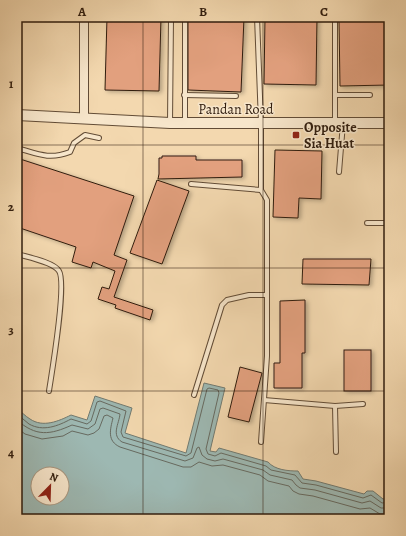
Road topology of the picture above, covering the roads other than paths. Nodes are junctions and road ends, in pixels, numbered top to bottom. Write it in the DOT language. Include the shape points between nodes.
graph roads {
  1 [pos="84,17"];
  2 [pos="172,17"];
  3 [pos="257,17"];
  4 [pos="335,17"];
  5 [pos="184,21"];
  6 [pos="184,95"];
  7 [pos="370,95"];
  8 [pos="236,96"];
  9 [pos="335,96"];
  10 [pos="17,115"];
  11 [pos="84,118"];
  12 [pos="261,123"];
  13 [pos="339,123"];
  14 [pos="389,123"];
  15 [pos="170,124"];
  16 [pos="185,124"];
  17 [pos="99,138"];
  18 [pos="17,148"];
  19 [pos="339,172"];
  20 [pos="191,184"];
  21 [pos="261,190"];
  22 [pos="367,223"];
  23 [pos="389,223"];
  24 [pos="17,254"];
  25 [pos="267,295"];
  26 [pos="389,317"];
  27 [pos="389,350"];
  28 [pos="49,391"];
  29 [pos="194,394"];
  30 [pos="264,400"];
  31 [pos="363,404"];
  32 [pos="335,406"];
  33 [pos="261,442"];
  34 [pos="336,452"];
  1 -- 11 [label="street"];
  2 -- 15 [label="lane"];
  3 -- 12 [label="lane"];
  4 -- 9 [label="lane"];
  5 -- 6 [label="lane"];
  6 -- 8 [label="lane"];
  6 -- 16 [label="lane"];
  7 -- 9 [label="lane"];
  9 -- 13 [label="lane"];
  10 -- 11 [label="street, Pandan Road"];
  11 -- 15 [label="street, Pandan Road"];
  12 -- 13 [label="street, Pandan Road"];
  12 -- 16 [label="street, Pandan Road"];
  12 -- 21 [label="lane"];
  13 -- 14 [label="street, Pandan Road"];
  13 -- 19 [label="lane"];
  15 -- 16 [label="street, Pandan Road"];
  17 -- 18 [label="lane" via="85,135 74,143 70,152 59,156 45,156"];
  20 -- 21 [label="lane"];
  21 -- 25 [label="lane" via="267,200"];
  22 -- 23 [label="lane"];
  24 -- 28 [label="lane" via="54,265 60,272 62,291"];
  25 -- 29 [label="lane" via="249,295 227,300 222,305"];
  25 -- 30 [label="lane"];
  26 -- 27 [label="lane"];
  30 -- 32 [label="lane"];
  30 -- 33 [label="lane"];
  31 -- 32 [label="lane"];
  32 -- 34 [label="lane"];
}
